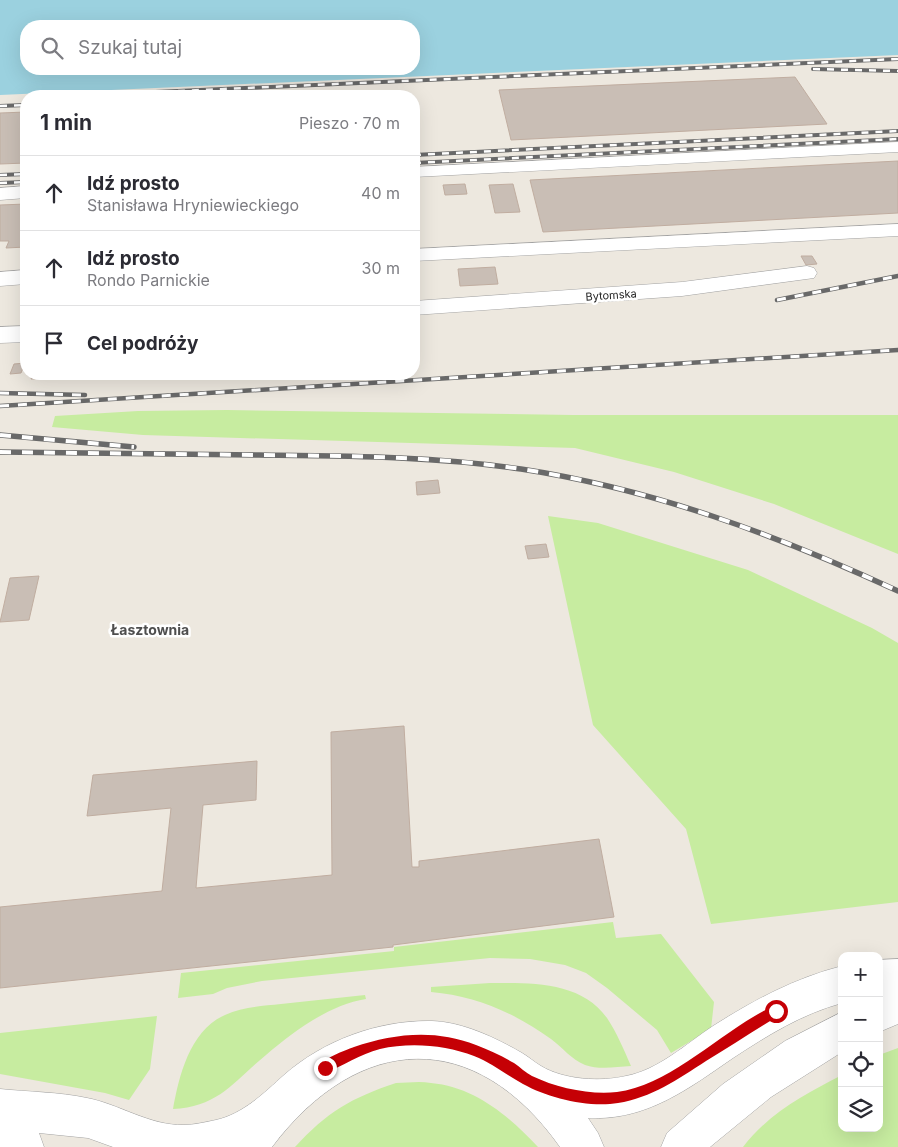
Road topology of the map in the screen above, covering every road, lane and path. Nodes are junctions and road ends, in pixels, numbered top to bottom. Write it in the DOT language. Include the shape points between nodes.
graph roads {
  1 [pos="898,147"];
  2 [pos="420,172"];
  3 [pos="20,192"];
  4 [pos="0,194"];
  5 [pos="898,230"];
  6 [pos="420,255"];
  7 [pos="807,273"];
  8 [pos="20,277"];
  9 [pos="0,279"];
  10 [pos="420,308"];
  11 [pos="20,334"];
  12 [pos="0,335"];
  13 [pos="898,977"];
  14 [pos="883,978"];
  15 [pos="838,985"];
  16 [pos="898,1005"];
  17 [pos="883,1011"];
  18 [pos="838,1033"];
  19 [pos="527,1080"];
  20 [pos="0,1110"];
  21 [pos="274,1110"];
  22 [pos="0,1132"];
  23 [pos="24,1147"];
  24 [pos="247,1147"];
  25 [pos="584,1147"];
  26 [pos="681,1147"];
  1 -- 2 [label="street"];
  3 -- 4 [label="street"];
  5 -- 6 [label="street"];
  7 -- 10 [label="street, Bytomska" via="682,289"];
  8 -- 9 [label="street"];
  11 -- 12 [label="street"];
  13 -- 14 [label="street"];
  15 -- 19 [label="street" via="776,1011 661,1083 638,1093 618,1098 592,1098 552,1090"];
  16 -- 17 [label="street"];
  18 -- 26 [label="street" via="798,1054 762,1079"];
  19 -- 21 [label="street" via="491,1058 455,1044 399,1041 343,1057 307,1079"];
  19 -- 25 [label="street" via="558,1111"];
  20 -- 21 [label="street" via="88,1118 151,1140 183,1146 236,1134"];
  21 -- 24 [label="street"];
  22 -- 23 [label="street"];
}
